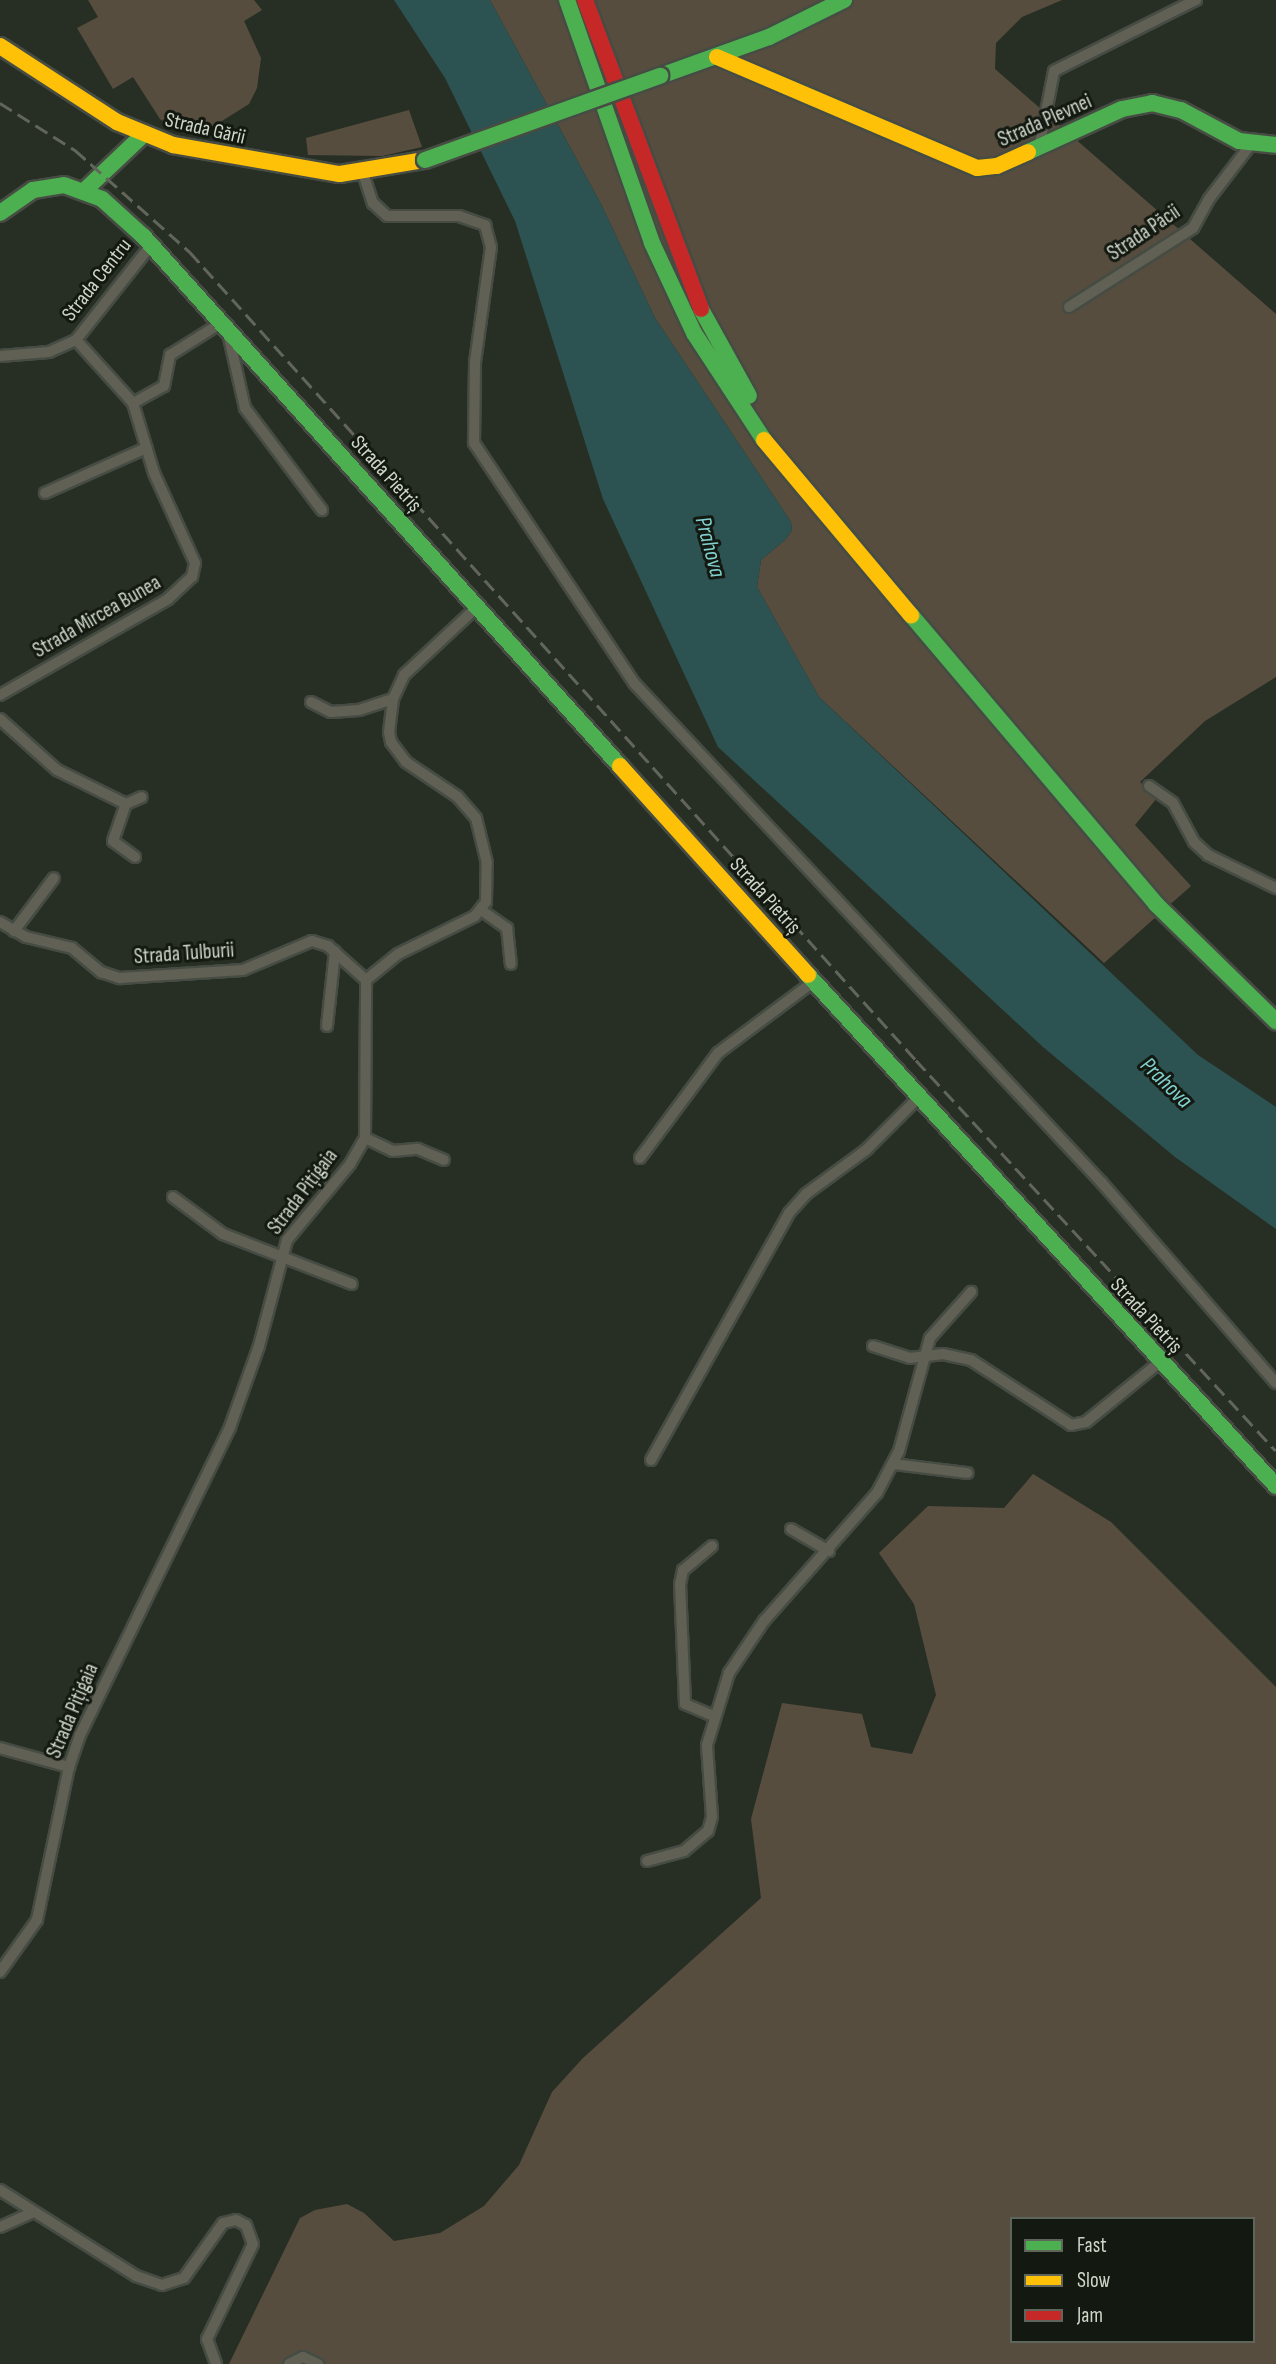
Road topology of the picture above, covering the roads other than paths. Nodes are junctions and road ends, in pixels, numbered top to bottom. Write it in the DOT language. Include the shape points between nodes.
graph roads {
  1 [pos="567,0"];
  2 [pos="585,0"];
  3 [pos="844,0"];
  4 [pos="1196,0"];
  5 [pos="0,46"];
  6 [pos="717,57"];
  7 [pos="142,136"];
  8 [pos="1251,144"];
  9 [pos="1276,145"];
  10 [pos="1039,148"];
  11 [pos="363,173"];
  12 [pos="85,190"];
  13 [pos="0,213"];
  14 [pos="151,245"];
  15 [pos="1069,307"];
  16 [pos="224,327"];
  17 [pos="76,340"];
  18 [pos="0,356"];
  19 [pos="133,403"];
  20 [pos="146,448"];
  21 [pos="45,493"];
  22 [pos="322,510"];
  23 [pos="478,606"];
  24 [pos="0,695"];
  25 [pos="393,699"];
  26 [pos="311,702"];
  27 [pos="0,719"];
  28 [pos="1149,786"];
  29 [pos="142,797"];
  30 [pos="126,804"];
  31 [pos="135,857"];
  32 [pos="54,878"];
  33 [pos="1276,888"];
  34 [pos="481,910"];
  35 [pos="0,922"];
  36 [pos="15,931"];
  37 [pos="335,951"];
  38 [pos="510,964"];
  39 [pos="366,980"];
  40 [pos="813,982"];
  41 [pos="1276,1006"];
  42 [pos="1276,1021"];
  43 [pos="327,1026"];
  44 [pos="918,1098"];
  45 [pos="365,1138"];
  46 [pos="640,1158"];
  47 [pos="444,1160"];
  48 [pos="173,1197"];
  49 [pos="281,1255"];
  50 [pos="352,1284"];
  51 [pos="971,1292"];
  52 [pos="873,1346"];
  53 [pos="924,1355"];
  54 [pos="1160,1362"];
  55 [pos="1276,1383"];
  56 [pos="651,1460"];
  57 [pos="893,1464"];
  58 [pos="967,1473"];
  59 [pos="1276,1486"];
  60 [pos="791,1529"];
  61 [pos="712,1546"];
  62 [pos="829,1551"];
  63 [pos="713,1716"];
  64 [pos="0,1748"];
  65 [pos="69,1767"];
  66 [pos="647,1861"];
  67 [pos="0,1972"];
  68 [pos="0,2190"];
  69 [pos="32,2213"];
  70 [pos="0,2227"];
  71 [pos="216,2364"];
  72 [pos="289,2364"];
  73 [pos="318,2364"];
  1 -- 42 [label="main road" via="652,243 694,333 734,401 1124,867 1210,961"];
  2 -- 41 [label="main road" via="682,270 716,341 766,422 1163,896"];
  3 -- 6 [label="main road, Strada Gării"];
  4 -- 10 [label="street" via="1054,71"];
  5 -- 7 [label="main road, Strada Gării"];
  6 -- 10 [label="main road, Strada Plevnei" via="967,166 987,168"];
  6 -- 11 [label="main road, Strada Gării, bridge" via="425,160"];
  7 -- 11 [label="main road, Strada Gării" via="273,166"];
  7 -- 12 [label="main road"];
  8 -- 9 [label="main road, Strada Plevnei"];
  8 -- 10 [label="main road, Strada Plevnei" via="1181,110 1152,103 1122,109"];
  8 -- 15 [label="street, Strada Păcii" via="1193,228"];
  11 -- 55 [label="street" via="373,203 387,216 459,215 485,225 491,247 475,363 474,443 634,683 1101,1183"];
  12 -- 13 [label="main road, Strada Centru" via="42,187"];
  12 -- 14 [label="main road, Strada Centru" via="116,210"];
  14 -- 16 [label="main road, Strada Centru"];
  14 -- 17 [label="street, Strada Centru"];
  16 -- 19 [label="street" via="170,355 164,386"];
  16 -- 22 [label="street" via="245,408"];
  16 -- 23 [label="main road, Strada Pietriș"];
  17 -- 18 [label="street, Strada Centru" via="49,352"];
  17 -- 19 [label="street, Strada Centru"];
  19 -- 20 [label="street, Strada Mircea Bunea"];
  20 -- 21 [label="street"];
  20 -- 24 [label="street, Strada Mircea Bunea" via="195,563 192,577 168,599"];
  23 -- 25 [label="street" via="416,661"];
  23 -- 40 [label="main road, Strada Pietriș"];
  25 -- 26 [label="street" via="359,710 331,712"];
  25 -- 34 [label="street" via="389,732 397,752 466,804 479,826 489,876"];
  27 -- 30 [label="street" via="49,765"];
  28 -- 33 [label="street" via="1173,803 1194,842 1208,855"];
  29 -- 30 [label="street"];
  30 -- 31 [label="street" via="113,841"];
  32 -- 36 [label="street"];
  34 -- 38 [label="street" via="507,928"];
  34 -- 39 [label="street" via="384,963"];
  35 -- 36 [label="street, Strada Tulburii"];
  36 -- 37 [label="street, Strada Tulburii" via="63,944 101,971 131,979 243,970 312,942"];
  37 -- 39 [label="street"];
  37 -- 43 [label="street"];
  39 -- 45 [label="street, Strada Pițigaia"];
  40 -- 44 [label="main road, Strada Pietriș"];
  40 -- 46 [label="street" via="718,1053"];
  44 -- 54 [label="main road, Strada Pietriș"];
  44 -- 56 [label="street" via="866,1150 806,1194 789,1213"];
  45 -- 47 [label="street" via="393,1151 418,1149"];
  45 -- 49 [label="street, Strada Pițigaia" via="350,1164 299,1222"];
  48 -- 49 [label="street" via="223,1234"];
  49 -- 50 [label="street"];
  49 -- 65 [label="street, Strada Pițigaia" via="259,1346 230,1427 89,1714"];
  51 -- 53 [label="street" via="938,1326"];
  52 -- 53 [label="street" via="910,1358"];
  53 -- 54 [label="street" via="971,1360 1071,1424 1086,1422"];
  53 -- 57 [label="street"];
  54 -- 59 [label="main road, Strada Pietriș"];
  57 -- 58 [label="street"];
  57 -- 62 [label="street" via="877,1493"];
  60 -- 62 [label="street"];
  61 -- 63 [label="street" via="683,1570 680,1584 685,1703"];
  62 -- 63 [label="street" via="743,1650"];
  63 -- 66 [label="street" via="706,1758 712,1817 708,1831 684,1852"];
  64 -- 65 [label="street"];
  65 -- 67 [label="street, Strada Pițigaia" via="37,1920"];
  68 -- 69 [label="street"];
  69 -- 70 [label="street"];
  69 -- 71 [label="street" via="136,2276 162,2285 184,2278 223,2223 236,2220 246,2225 253,2244 207,2339"];
  72 -- 73 [label="street" via="303,2357"];
}
